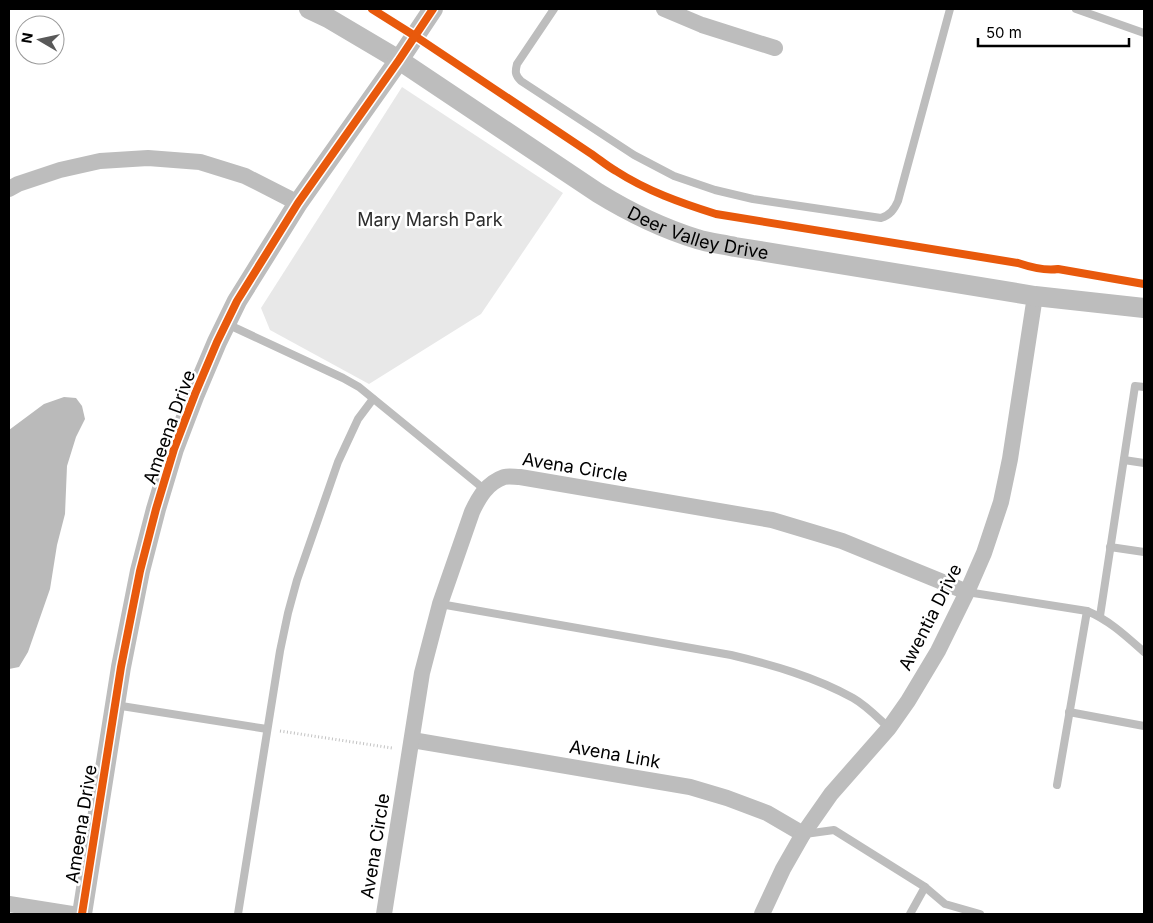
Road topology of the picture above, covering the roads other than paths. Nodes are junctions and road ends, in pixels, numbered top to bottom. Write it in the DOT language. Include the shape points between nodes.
graph roads {
  1 [pos="309,9"];
  2 [pos="433,9"];
  3 [pos="554,9"];
  4 [pos="664,9"];
  5 [pos="950,9"];
  6 [pos="1076,9"];
  7 [pos="1144,34"];
  8 [pos="775,48"];
  9 [pos="399,60"];
  10 [pos="9,189"];
  11 [pos="298,203"];
  12 [pos="1035,296"];
  13 [pos="1144,308"];
  14 [pos="226,324"];
  15 [pos="1144,387"];
  16 [pos="373,399"];
  17 [pos="1124,460"];
  18 [pos="1144,463"];
  19 [pos="484,489"];
  20 [pos="1110,547"];
  21 [pos="1144,552"];
  22 [pos="967,592"];
  23 [pos="440,604"];
  24 [pos="1087,611"];
  25 [pos="1100,616"];
  26 [pos="1144,652"];
  27 [pos="115,705"];
  28 [pos="1069,712"];
  29 [pos="1144,726"];
  30 [pos="889,728"];
  31 [pos="267,729"];
  32 [pos="411,745"];
  33 [pos="1057,785"];
  34 [pos="803,834"];
  35 [pos="925,888"];
  36 [pos="9,904"];
  37 [pos="72,914"];
  38 [pos="82,914"];
  39 [pos="238,914"];
  40 [pos="384,914"];
  41 [pos="762,914"];
  42 [pos="910,914"];
  43 [pos="980,914"];
  1 -- 9 [label="street, Deer Valley Drive"];
  2 -- 9 [label="street, Ameena Drive"];
  3 -- 5 [label="lane" via="517,64 516,76 588,126 674,176 714,190 881,218 894,209 898,201"];
  4 -- 8 [label="street"];
  6 -- 7 [label="lane"];
  9 -- 11 [label="street, Ameena Drive"];
  9 -- 12 [label="street, Deer Valley Drive" via="598,193 662,227 735,247"];
  10 -- 11 [label="street" via="60,170 100,161 148,158 200,162 245,176"];
  11 -- 14 [label="street, Ameena Drive"];
  12 -- 13 [label="street, Deer Valley Drive"];
  12 -- 22 [label="street, Awentia Drive" via="1001,502"];
  14 -- 16 [label="lane" via="343,378"];
  14 -- 27 [label="street, Ameena Drive" via="174,449 156,509 140,571"];
  15 -- 17 [label="lane" via="1135,386"];
  16 -- 19 [label="lane"];
  16 -- 31 [label="lane" via="358,419 338,462 298,580 280,650"];
  17 -- 18 [label="lane"];
  17 -- 20 [label="lane"];
  19 -- 22 [label="street, Avena Circle" via="505,476 520,477 772,520 842,541"];
  19 -- 23 [label="street, Avena Circle" via="472,512"];
  20 -- 21 [label="lane"];
  20 -- 25 [label="lane"];
  22 -- 24 [label="lane"];
  22 -- 30 [label="street, Awentia Drive" via="938,650"];
  23 -- 30 [label="lane" via="760,662 795,672 854,699"];
  23 -- 32 [label="street, Avena Circle" via="422,673"];
  24 -- 25 [label="lane"];
  24 -- 28 [label="lane"];
  25 -- 26 [label="lane"];
  27 -- 31 [label="lane"];
  27 -- 38 [label="street, Ameena Drive"];
  28 -- 29 [label="lane"];
  28 -- 33 [label="lane"];
  30 -- 34 [label="street, Awentia Drive" via="832,794"];
  31 -- 39 [label="lane"];
  32 -- 34 [label="street, Avena Link" via="690,787 767,813"];
  32 -- 40 [label="street, Avena Circle"];
  34 -- 35 [label="lane" via="834,830"];
  34 -- 41 [label="street, Awentia Drive"];
  35 -- 42 [label="lane"];
  35 -- 43 [label="lane" via="945,904"];
  36 -- 37 [label="street"];
}
